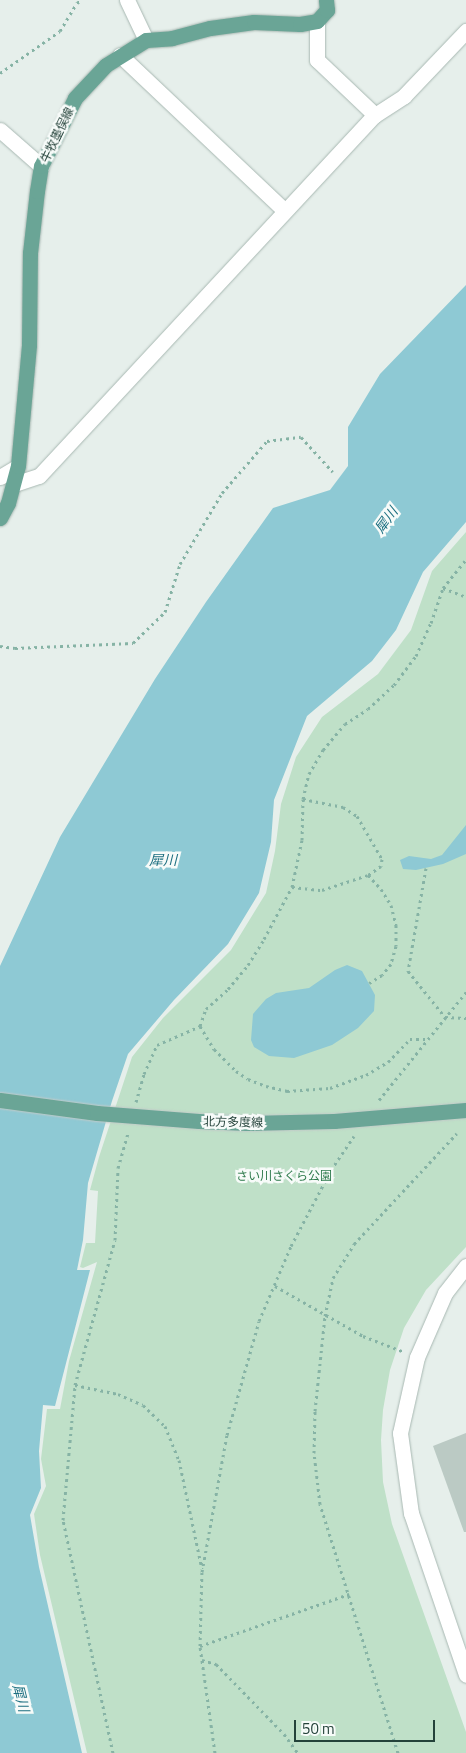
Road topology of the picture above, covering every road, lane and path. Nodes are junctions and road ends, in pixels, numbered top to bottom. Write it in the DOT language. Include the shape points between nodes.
graph roads {
  1 [pos="81,0"];
  2 [pos="127,0"];
  3 [pos="326,0"];
  4 [pos="317,21"];
  5 [pos="466,31"];
  6 [pos="146,40"];
  7 [pos="120,55"];
  8 [pos="0,73"];
  9 [pos="375,115"];
  10 [pos="0,130"];
  11 [pos="41,166"];
  12 [pos="284,210"];
  13 [pos="18,466"];
  14 [pos="333,472"];
  15 [pos="0,477"];
  16 [pos="14,484"];
  17 [pos="0,518"];
  18 [pos="443,588"];
  19 [pos="466,596"];
  20 [pos="0,646"];
  21 [pos="303,799"];
  22 [pos="426,868"];
  23 [pos="368,875"];
  24 [pos="292,887"];
  25 [pos="369,983"];
  26 [pos="466,992"];
  27 [pos="445,1017"];
  28 [pos="466,1018"];
  29 [pos="200,1026"];
  30 [pos="428,1039"];
  31 [pos="0,1100"];
  32 [pos="375,1105"];
  33 [pos="466,1110"];
  34 [pos="358,1130"];
  35 [pos="457,1133"];
  36 [pos="466,1266"];
  37 [pos="275,1286"];
  38 [pos="325,1316"];
  39 [pos="416,1357"];
  40 [pos="75,1385"];
  41 [pos="202,1572"];
  42 [pos="349,1594"];
  43 [pos="200,1646"];
  44 [pos="202,1660"];
  45 [pos="466,1675"];
  46 [pos="215,1753"];
  47 [pos="298,1753"];
  48 [pos="398,1753"];
  1 -- 8 [label="path" via="60,30"];
  2 -- 6 [label="street"];
  3 -- 4 [label="main road" via="327,10"];
  4 -- 6 [label="main road, 牛牧墨俣線" via="300,24 254,22"];
  4 -- 9 [label="street" via="317,60"];
  5 -- 9 [label="street" via="404,96"];
  6 -- 7 [label="main road, 牛牧墨俣線"];
  7 -- 11 [label="main road, 牛牧墨俣線" via="74,98"];
  7 -- 12 [label="street"];
  9 -- 12 [label="street"];
  10 -- 11 [label="street"];
  11 -- 13 [label="main road, 牛牧墨俣線" via="30,253 29,345"];
  12 -- 16 [label="street" via="39,476"];
  13 -- 15 [label="street"];
  13 -- 16 [label="main road, 牛牧墨俣線"];
  14 -- 20 [label="path" via="300,437 267,441 222,493 180,564 165,612 133,644"];
  16 -- 17 [label="main road, 牛牧墨俣線"];
  18 -- 19 [label="path"];
  21 -- 23 [label="path" via="343,807 357,816 382,859 381,866"];
  22 -- 27 [label="path" via="408,971"];
  23 -- 24 [label="path" via="322,890"];
  23 -- 25 [label="path" via="391,905 396,925 396,946 391,964"];
  26 -- 27 [label="path"];
  27 -- 28 [label="path"];
  27 -- 30 [label="path"];
  29 -- 30 [label="path" via="218,1054 236,1071 248,1079 287,1091 330,1088 366,1076 388,1062 410,1039"];
  30 -- 32 [label="path"];
  31 -- 33 [label="main road, 北方多度線, bridge" via="114,1114 247,1123 334,1122"];
  34 -- 37 [label="path" via="330,1170 291,1246"];
  35 -- 38 [label="path" via="354,1244 333,1278"];
  36 -- 39 [label="street" via="445,1294"];
  37 -- 38 [label="path"];
  37 -- 41 [label="path" via="259,1321 227,1435"];
  38 -- 39 [label="path" via="363,1336"];
  38 -- 42 [label="path" via="314,1453 320,1504"];
  39 -- 45 [label="street" via="400,1433 411,1513"];
  40 -- 41 [label="path" via="118,1394 142,1405 165,1426 179,1460"];
  41 -- 43 [label="path"];
  42 -- 43 [label="path"];
  42 -- 48 [label="path"];
  43 -- 44 [label="path"];
  44 -- 46 [label="path"];
  44 -- 47 [label="path" via="216,1664 284,1734"];
}
